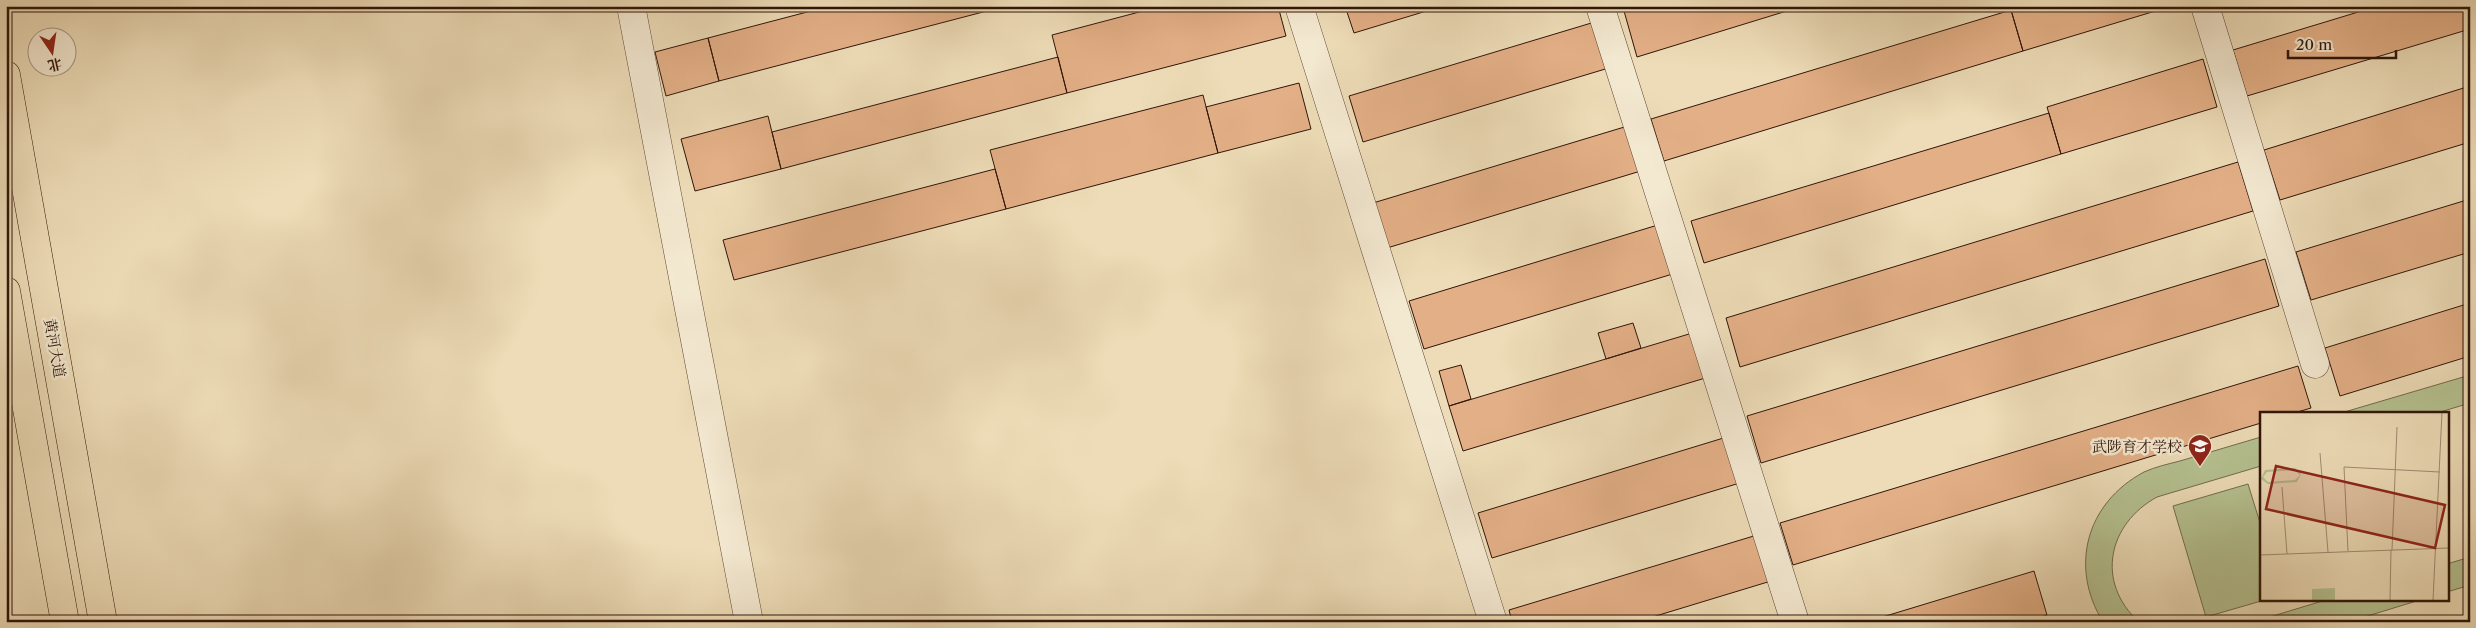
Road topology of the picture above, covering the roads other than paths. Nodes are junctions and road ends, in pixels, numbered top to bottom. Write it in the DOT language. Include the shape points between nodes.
graph roads {
  1 [pos="631,6"];
  2 [pos="1299,6"];
  3 [pos="1600,6"];
  4 [pos="2205,6"];
  5 [pos="6,75"];
  6 [pos="6,291"];
  7 [pos="2315,364"];
  8 [pos="65,622"];
  9 [pos="103,622"];
  10 [pos="749,622"];
  11 [pos="1493,622"];
  12 [pos="1796,622"];
  1 -- 10 [label="street"];
  2 -- 11 [label="street"];
  3 -- 12 [label="street"];
  4 -- 7 [label="street"];
  5 -- 9 [label="main road, 黄河大道"];
  6 -- 8 [label="main road"];
}
